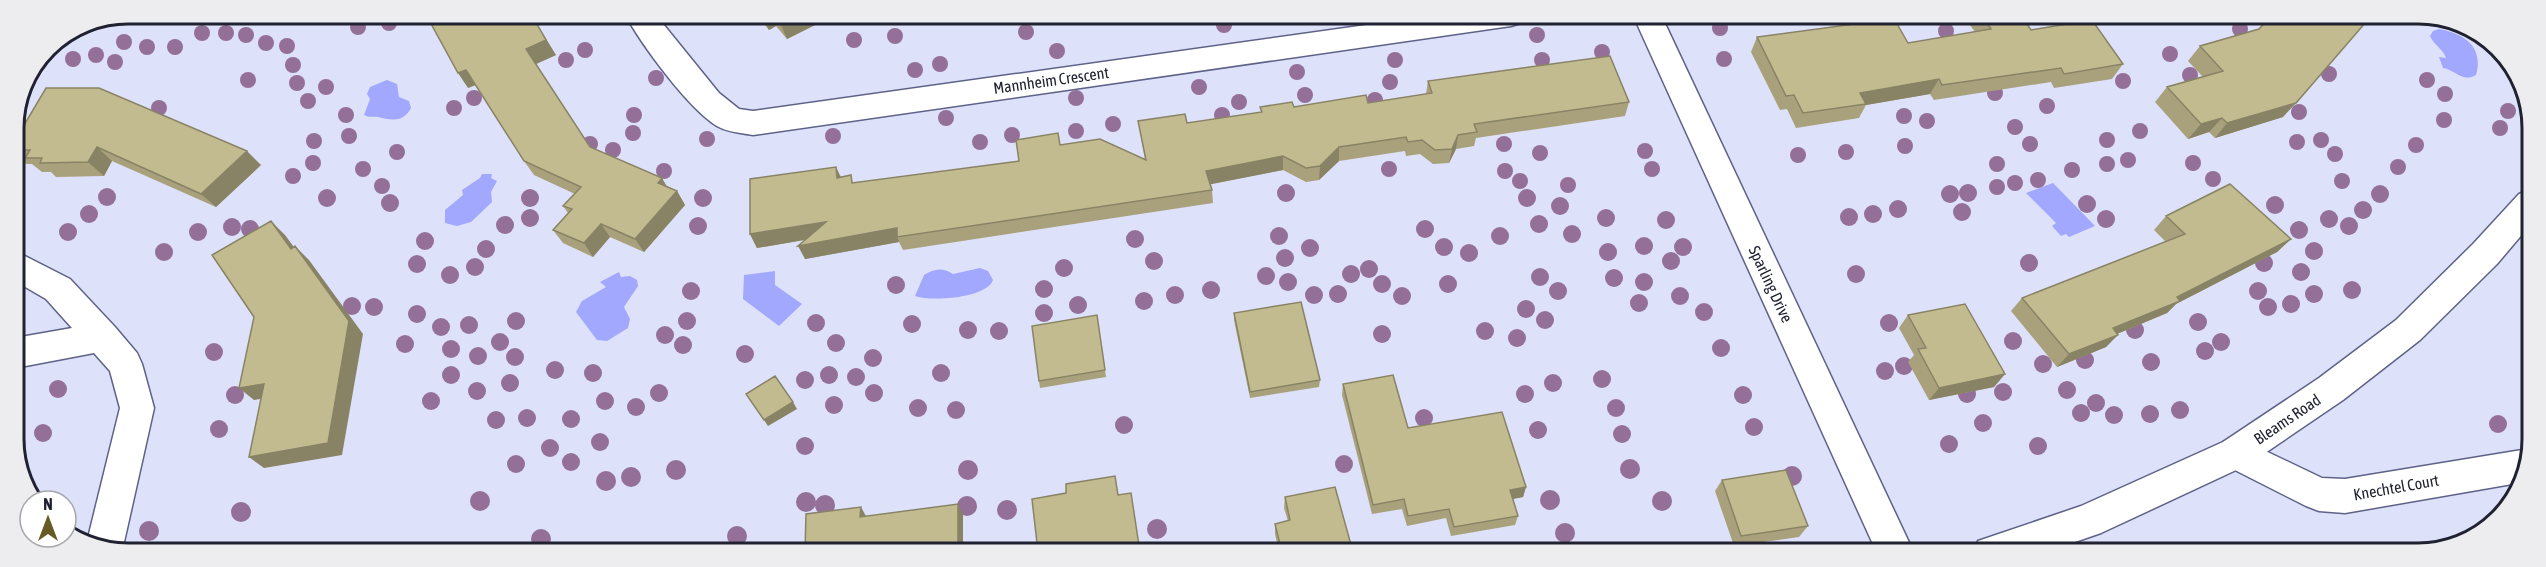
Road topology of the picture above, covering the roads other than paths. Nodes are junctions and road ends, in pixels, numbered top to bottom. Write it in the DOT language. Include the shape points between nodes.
graph roads {
  1 [pos="646,24"];
  2 [pos="1448,24"];
  3 [pos="1651,24"];
  4 [pos="2522,212"];
  5 [pos="24,270"];
  6 [pos="103,337"];
  7 [pos="24,351"];
  8 [pos="2236,453"];
  9 [pos="2518,467"];
  10 [pos="106,540"];
  11 [pos="1891,543"];
  12 [pos="2021,543"];
  1 -- 2 [label="street, Mannheim Crescent" via="718,110 731,119 753,123"];
  3 -- 11 [label="street, Sparling Drive"];
  4 -- 8 [label="street, Bleams Road" via="2408,330"];
  5 -- 6 [label="street" via="58,289"];
  6 -- 7 [label="street"];
  6 -- 10 [label="street" via="125,364 137,408"];
  8 -- 9 [label="street, Knechtel Court" via="2319,494 2345,496"];
  8 -- 12 [label="street, Bleams Road" via="2088,521"];
}
